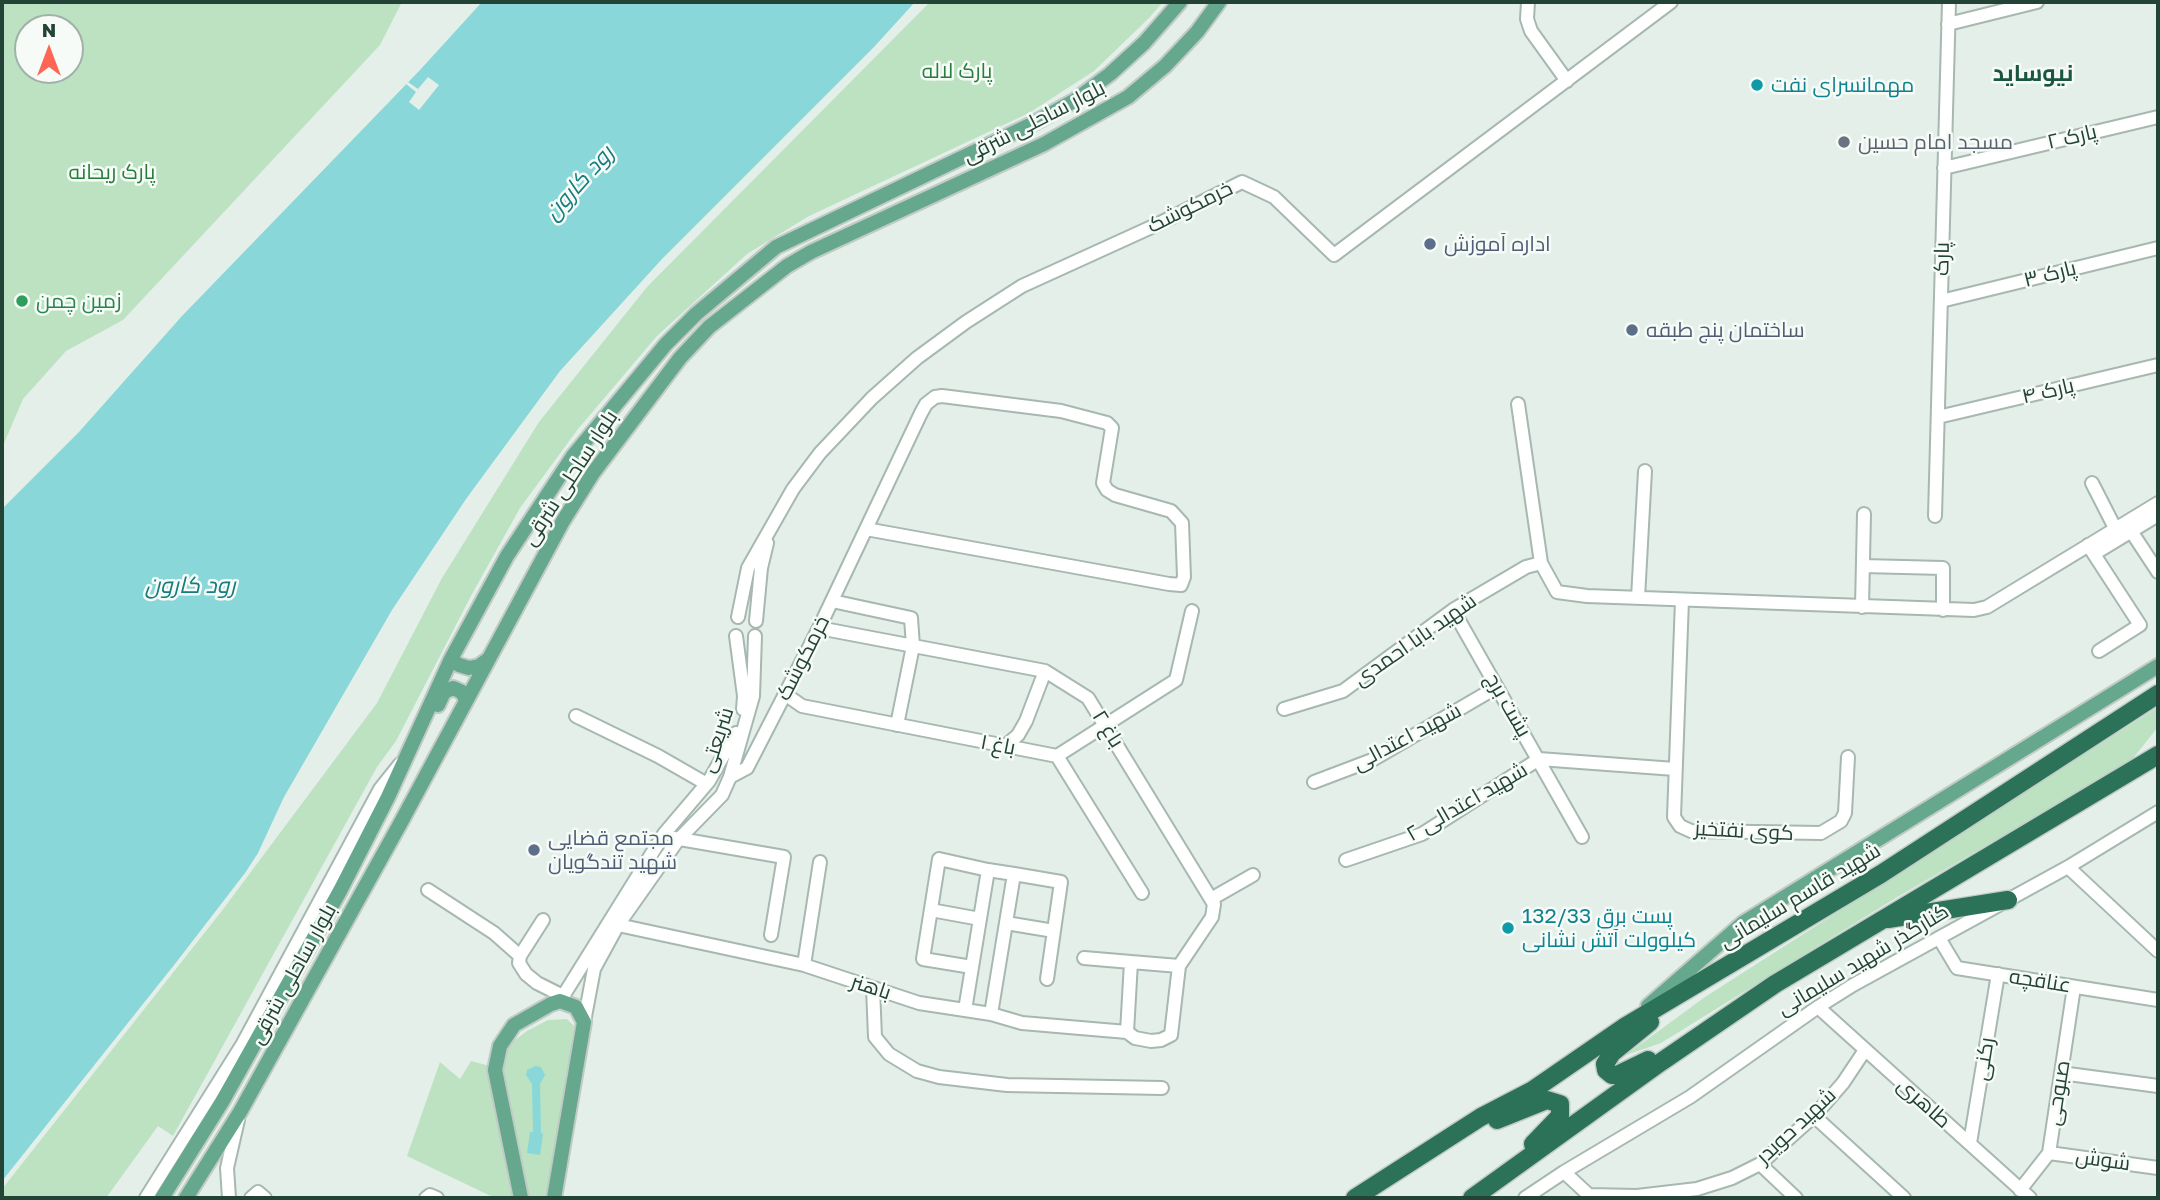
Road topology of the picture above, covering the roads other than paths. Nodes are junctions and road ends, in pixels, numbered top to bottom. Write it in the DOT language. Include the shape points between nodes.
graph roads {
  1 [pos="1180,2"];
  2 [pos="1219,2"];
  3 [pos="1528,2"];
  4 [pos="1671,2"];
  5 [pos="1949,2"];
  6 [pos="2037,2"];
  7 [pos="1660,7"];
  8 [pos="1948,24"];
  9 [pos="1567,81"];
  10 [pos="2158,117"];
  11 [pos="1944,168"];
  12 [pos="2158,248"];
  13 [pos="1941,301"];
  14 [pos="2158,365"];
  15 [pos="1518,404"];
  16 [pos="1938,417"];
  17 [pos="1645,471"];
  18 [pos="2092,483"];
  19 [pos="2158,508"];
  20 [pos="1864,514"];
  21 [pos="1935,516"];
  22 [pos="2115,528"];
  23 [pos="771,529"];
  24 [pos="866,529"];
  25 [pos="2131,531"];
  26 [pos="2091,549"];
  27 [pos="1541,563"];
  28 [pos="1863,566"];
  29 [pos="2158,572"];
  30 [pos="1638,598"];
  31 [pos="1682,600"];
  32 [pos="832,601"];
  33 [pos="1862,607"];
  34 [pos="1192,611"];
  35 [pos="1453,611"];
  36 [pos="1943,611"];
  37 [pos="738,617"];
  38 [pos="756,621"];
  39 [pos="818,628"];
  40 [pos="736,636"];
  41 [pos="755,636"];
  42 [pos="913,646"];
  43 [pos="2099,651"];
  44 [pos="451,659"];
  45 [pos="488,659"];
  46 [pos="2158,666"];
  47 [pos="1045,671"];
  48 [pos="1497,687"];
  49 [pos="785,694"];
  50 [pos="2158,694"];
  51 [pos="466,700"];
  52 [pos="1284,709"];
  53 [pos="576,716"];
  54 [pos="897,725"];
  55 [pos="1106,725"];
  56 [pos="736,741"];
  57 [pos="1004,747"];
  58 [pos="407,754"];
  59 [pos="2158,755"];
  60 [pos="1057,756"];
  61 [pos="1848,757"];
  62 [pos="1539,759"];
  63 [pos="1675,769"];
  64 [pos="730,777"];
  65 [pos="1314,782"];
  66 [pos="705,784"];
  67 [pos="719,796"];
  68 [pos="2158,812"];
  69 [pos="664,834"];
  70 [pos="1582,837"];
  71 [pos="678,840"];
  72 [pos="1346,860"];
  73 [pos="820,862"];
  74 [pos="2068,867"];
  75 [pos="988,870"];
  76 [pos="1014,874"];
  77 [pos="1253,875"];
  78 [pos="428,890"];
  79 [pos="1142,893"];
  80 [pos="1211,899"];
  81 [pos="2008,900"];
  82 [pos="931,910"];
  83 [pos="980,919"];
  84 [pos="543,920"];
  85 [pos="1877,921"];
  86 [pos="1006,923"];
  87 [pos="618,925"];
  88 [pos="1054,932"];
  89 [pos="771,935"];
  90 [pos="1939,938"];
  91 [pos="2158,951"];
  92 [pos="520,956"];
  93 [pos="1084,958"];
  94 [pos="1131,962"];
  95 [pos="804,965"];
  96 [pos="1179,966"];
  97 [pos="972,967"];
  98 [pos="1998,974"];
  99 [pos="1047,979"];
  100 [pos="1696,985"];
  101 [pos="2074,987"];
  102 [pos="873,988"];
  103 [pos="561,998"];
  104 [pos="2158,1000"];
  105 [pos="1818,1007"];
  106 [pos="965,1010"];
  107 [pos="991,1014"];
  108 [pos="584,1022"];
  109 [pos="1626,1026"];
  110 [pos="1705,1031"];
  111 [pos="1127,1032"];
  112 [pos="1865,1050"];
  113 [pos="2061,1073"];
  114 [pos="2158,1086"];
  115 [pos="1162,1088"];
  116 [pos="240,1112"];
  117 [pos="1814,1116"];
  118 [pos="1468,1125"];
  119 [pos="1970,1143"];
  120 [pos="186,1147"];
  121 [pos="2049,1153"];
  122 [pos="1760,1164"];
  123 [pos="2158,1168"];
  124 [pos="1564,1172"];
  125 [pos="1695,1194"];
  126 [pos="2025,1194"];
  127 [pos="1476,1196"];
  128 [pos="1590,1196"];
  129 [pos="146,1198"];
  130 [pos="162,1198"];
  131 [pos="186,1198"];
  132 [pos="229,1198"];
  133 [pos="426,1198"];
  134 [pos="438,1198"];
  135 [pos="521,1198"];
  136 [pos="554,1198"];
  137 [pos="1355,1198"];
  138 [pos="1525,1198"];
  139 [pos="1796,1198"];
  140 [pos="1904,1198"];
  1 -- 44 [label="main road, بلوار ساحلی شرقی" via="1144,43 1073,101 776,247 696,314 573,456 507,556"];
  2 -- 45 [label="main road, بلوار ساحلی شرقی" via="1166,66 1128,97 1044,144 811,252 709,327 654,390 593,473"];
  3 -- 9 [label="street" via="1531,31"];
  4 -- 7 [label="street, خرمکوشک"];
  5 -- 8 [label="street, پارک"];
  6 -- 8 [label="street"];
  7 -- 9 [label="street, خرمکوشک"];
  8 -- 11 [label="street, پارک"];
  9 -- 23 [label="street, خرمکوشک" via="1334,255 1274,197 1242,182 1022,286 965,322 872,398 820,453"];
  10 -- 11 [label="street, پارک ۲"];
  11 -- 13 [label="street, پارک"];
  12 -- 13 [label="street, پارک ۳"];
  13 -- 16 [label="street, پارک"];
  14 -- 16 [label="street, پارک ۴"];
  15 -- 27 [label="street"];
  16 -- 21 [label="street, پارک"];
  17 -- 30 [label="street"];
  18 -- 22 [label="street"];
  19 -- 22 [label="street"];
  19 -- 25 [label="street"];
  20 -- 28 [label="street"];
  22 -- 26 [label="street"];
  23 -- 37 [label="street" via="748,568"];
  23 -- 38 [label="street" via="761,568"];
  24 -- 24 [label="street, خرمکوشک" via="921,413 935,397 1061,411 1112,428 1103,483 1115,495 1171,511 1182,523 1184,577 1181,584 1169,584"];
  24 -- 32 [label="street, خرمکوشک"];
  25 -- 26 [label="street"];
  25 -- 29 [label="street"];
  26 -- 36 [label="street" via="1987,607"];
  26 -- 43 [label="street" via="2140,625"];
  27 -- 30 [label="street" via="1557,592"];
  27 -- 35 [label="street, شهید بابا احمدی" via="1526,567"];
  28 -- 33 [label="street"];
  28 -- 36 [label="street" via="1943,568"];
  30 -- 31 [label="street"];
  31 -- 33 [label="street"];
  31 -- 63 [label="street, کوی نفتخیز"];
  32 -- 39 [label="street, خرمکوشک"];
  32 -- 42 [label="street" via="911,618"];
  33 -- 36 [label="street"];
  34 -- 55 [label="street" via="1176,680"];
  35 -- 48 [label="street, پشت برج"];
  35 -- 52 [label="street, شهید بابا احمدی" via="1343,691"];
  37 -- 38 [label="street" via="748,615"];
  37 -- 40 [label="street" via="733,626"];
  38 -- 41 [label="street"];
  39 -- 42 [label="street, باغ ۲"];
  39 -- 49 [label="street, خرمکوشک"];
  40 -- 41 [label="street" via="746,640"];
  40 -- 56 [label="street, شریعتی" via="744,696"];
  41 -- 56 [label="street, شریعتی" via="753,696"];
  42 -- 47 [label="street, باغ ۲"];
  42 -- 54 [label="street"];
  44 -- 45 [label="main road" via="469,668"];
  44 -- 58 [label="main road, بلوار ساحلی شرقی"];
  45 -- 51 [label="main road, بلوار ساحلی شرقی"];
  46 -- 109 [label="main road" via="1744,923"];
  47 -- 55 [label="street, باغ ۲" via="1088,698"];
  47 -- 57 [label="street" via="1018,736"];
  48 -- 62 [label="street, پشت برج"];
  48 -- 65 [label="street, شهید اعتدالی" via="1372,760"];
  49 -- 54 [label="street, باغ ۱" via="802,706"];
  49 -- 64 [label="street, خرمکوشک" via="747,768"];
  50 -- 100 [label="highway, شهید قاسم سلیمانی" via="1881,874"];
  51 -- 58 [label="main road" via="458,689 444,691 425,731"];
  51 -- 116 [label="main road, بلوار ساحلی شرقی"];
  53 -- 66 [label="street"];
  54 -- 57 [label="street, باغ ۱"];
  55 -- 60 [label="street"];
  55 -- 80 [label="street, باغ ۲"];
  56 -- 64 [label="street, شریعتی"];
  56 -- 66 [label="street, شریعتی"];
  57 -- 60 [label="street, باغ ۱"];
  58 -- 120 [label="main road, بلوار ساحلی شرقی" via="340,891 222,1102"];
  59 -- 85 [label="highway"];
  60 -- 79 [label="street"];
  61 -- 63 [label="street, کوی نفتخیز" via="1845,813 1841,821 1821,833 1691,831 1674,817"];
  62 -- 63 [label="street, شهید اعتدالی ۲"];
  62 -- 70 [label="street, پشت برج"];
  62 -- 72 [label="street, شهید اعتدالی ۲" via="1422,834"];
  64 -- 67 [label="street, شریعتی"];
  66 -- 67 [label="street" via="719,784"];
  66 -- 69 [label="street, شریعتی"];
  67 -- 71 [label="street, شریعتی"];
  68 -- 74 [label="street, کنارگذر شهید سلیمانی"];
  69 -- 71 [label="street"];
  69 -- 103 [label="street, شریعتی"];
  71 -- 87 [label="street, شریعتی"];
  71 -- 89 [label="street" via="784,857"];
  73 -- 95 [label="street"];
  74 -- 81 [label="street, کنارگذر شهید سلیمانی"];
  74 -- 91 [label="street"];
  75 -- 76 [label="street"];
  75 -- 82 [label="street" via="939,859"];
  75 -- 83 [label="street"];
  76 -- 86 [label="street"];
  76 -- 88 [label="street" via="1061,882"];
  77 -- 80 [label="street"];
  78 -- 92 [label="street" via="494,933"];
  80 -- 96 [label="street" via="1212,917"];
  81 -- 85 [label="highway"];
  81 -- 90 [label="street, کنارگذر شهید سلیمانی"];
  82 -- 83 [label="street"];
  82 -- 97 [label="street" via="923,959"];
  83 -- 97 [label="street"];
  84 -- 92 [label="street"];
  85 -- 110 [label="highway"];
  86 -- 88 [label="street"];
  86 -- 107 [label="street"];
  87 -- 95 [label="street, باهنر"];
  87 -- 108 [label="street, شریعتی" via="594,969"];
  88 -- 99 [label="street"];
  90 -- 98 [label="street, عنافچه" via="1958,968"];
  90 -- 105 [label="street, کنارگذر شهید سلیمانی"];
  92 -- 103 [label="street" via="526,974"];
  93 -- 94 [label="street"];
  94 -- 96 [label="street"];
  94 -- 111 [label="street"];
  95 -- 102 [label="street, باهنر"];
  96 -- 111 [label="street" via="1171,1035 1151,1041"];
  97 -- 106 [label="street"];
  98 -- 101 [label="street, عنافچه"];
  98 -- 119 [label="street, رکنی"];
  100 -- 109 [label="highway, شهید قاسم سلیمانی"];
  100 -- 110 [label="highway" via="1612,1053 1606,1070 1617,1075"];
  101 -- 104 [label="street, عنافچه"];
  101 -- 113 [label="street, صبوحی"];
  102 -- 106 [label="street, باهنر" via="919,1003"];
  102 -- 115 [label="street" via="874,1037 889,1054 917,1071 1007,1085"];
  103 -- 108 [label="main road" via="576,1007"];
  103 -- 135 [label="main road" via="514,1025 500,1046 495,1070"];
  105 -- 112 [label="street, طاهری"];
  105 -- 124 [label="street, کنارگذر شهید سلیمانی" via="1690,1097"];
  106 -- 107 [label="street, باهنر"];
  107 -- 111 [label="street, باهنر" via="1022,1024"];
  108 -- 136 [label="main road, شریعتی"];
  109 -- 118 [label="highway, شهید قاسم سلیمانی" via="1533,1090"];
  110 -- 127 [label="highway"];
  112 -- 117 [label="street, شهید حویدر"];
  112 -- 119 [label="street, طاهری"];
  113 -- 114 [label="street"];
  113 -- 121 [label="street, صبوحی"];
  116 -- 131 [label="main road, بلوار ساحلی شرقی"];
  116 -- 132 [label="street" via="227,1168"];
  117 -- 122 [label="street, شهید حویدر"];
  117 -- 140 [label="street"];
  118 -- 127 [label="highway" via="1494,1121 1547,1100 1560,1104 1562,1111"];
  118 -- 137 [label="highway, شهید قاسم سلیمانی"];
  119 -- 126 [label="street, طاهری"];
  120 -- 129 [label="street"];
  120 -- 130 [label="main road, بلوار ساحلی شرقی"];
  121 -- 123 [label="street, شوش"];
  121 -- 126 [label="street, صبوحی"];
  122 -- 125 [label="street, شهید حویدر"];
  122 -- 139 [label="street"];
  124 -- 128 [label="street"];
  124 -- 138 [label="street, کنارگذر شهید سلیمانی"];
  125 -- 128 [label="street, شهید حویدر"];
  133 -- 134 [label="street"];
}
